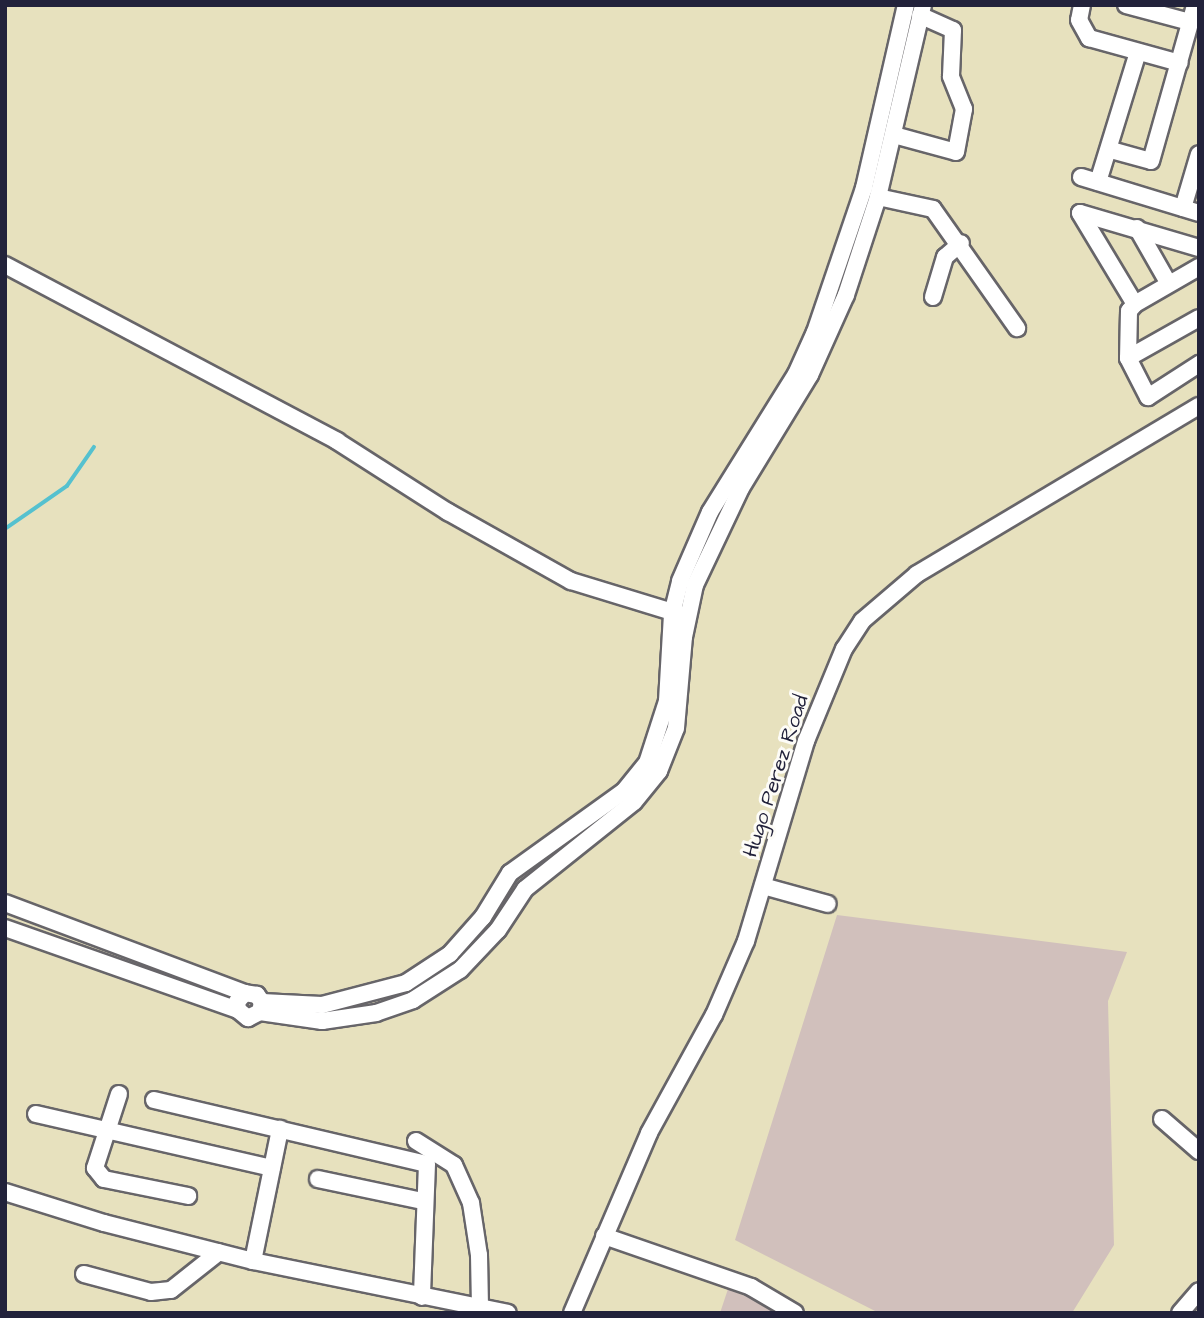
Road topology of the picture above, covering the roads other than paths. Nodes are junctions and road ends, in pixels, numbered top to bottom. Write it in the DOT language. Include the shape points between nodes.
graph roads {
  1 [pos="906,5"];
  2 [pos="1082,5"];
  3 [pos="1126,5"];
  4 [pos="1195,5"];
  5 [pos="922,10"];
  6 [pos="1190,22"];
  7 [pos="1139,52"];
  8 [pos="1180,63"];
  9 [pos="894,135"];
  10 [pos="1111,150"];
  11 [pos="1199,154"];
  12 [pos="1081,177"];
  13 [pos="1098,182"];
  14 [pos="878,197"];
  15 [pos="1183,208"];
  16 [pos="1199,213"];
  17 [pos="1137,228"];
  18 [pos="961,243"];
  19 [pos="1199,248"];
  20 [pos="5,265"];
  21 [pos="1199,267"];
  22 [pos="1169,284"];
  23 [pos="933,297"];
  24 [pos="1135,304"];
  25 [pos="1199,318"];
  26 [pos="1017,328"];
  27 [pos="1128,358"];
  28 [pos="1199,364"];
  29 [pos="1199,406"];
  30 [pos="679,615"];
  31 [pos="763,886"];
  32 [pos="5,903"];
  33 [pos="828,904"];
  34 [pos="5,928"];
  35 [pos="245,993"];
  36 [pos="261,1007"];
  37 [pos="238,1010"];
  38 [pos="119,1094"];
  39 [pos="154,1100"];
  40 [pos="36,1114"];
  41 [pos="1162,1119"];
  42 [pos="280,1129"];
  43 [pos="105,1132"];
  44 [pos="416,1141"];
  45 [pos="1199,1151"];
  46 [pos="272,1168"];
  47 [pos="318,1179"];
  48 [pos="5,1192"];
  49 [pos="188,1196"];
  50 [pos="422,1201"];
  51 [pos="604,1236"];
  52 [pos="219,1252"];
  53 [pos="253,1261"];
  54 [pos="84,1274"];
  55 [pos="1199,1291"];
  56 [pos="422,1297"];
  57 [pos="480,1308"];
  58 [pos="508,1313"];
  59 [pos="572,1313"];
  60 [pos="795,1313"];
  61 [pos="1180,1313"];
  1 -- 30 [label="street" via="864,188 815,332 796,374 710,512 688,559"];
  2 -- 7 [label="street" via="1079,20 1089,38"];
  3 -- 6 [label="street"];
  4 -- 6 [label="street"];
  5 -- 9 [label="street"];
  5 -- 9 [label="street" via="953,30 951,76 964,109 957,152"];
  6 -- 8 [label="street"];
  7 -- 8 [label="street"];
  7 -- 10 [label="street"];
  8 -- 10 [label="street" via="1151,161"];
  9 -- 14 [label="street"];
  10 -- 13 [label="street"];
  11 -- 15 [label="street"];
  12 -- 13 [label="street"];
  13 -- 15 [label="street"];
  14 -- 18 [label="street" via="933,209"];
  14 -- 30 [label="street" via="827,340 706,553"];
  15 -- 16 [label="street"];
  17 -- 19 [label="street"];
  17 -- 22 [label="street"];
  17 -- 24 [label="street" via="1080,214"];
  18 -- 23 [label="street" via="945,257"];
  18 -- 26 [label="street"];
  20 -- 30 [label="street" via="337,441 448,512 570,581"];
  21 -- 22 [label="street"];
  22 -- 24 [label="street"];
  24 -- 27 [label="street" via="1129,311"];
  25 -- 27 [label="street"];
  27 -- 28 [label="street" via="1148,397"];
  29 -- 31 [label="street, Hugo Perez Road" via="917,574 862,621 844,649 806,741"];
  30 -- 36 [label="street" via="678,716 634,802 525,889 498,930 460,970 413,1000 376,1013 323,1021"];
  31 -- 33 [label="street"];
  31 -- 51 [label="street, Hugo Perez Road" via="746,941 714,1015 649,1133"];
  32 -- 35 [label="street"];
  34 -- 37 [label="street"];
  35 -- 36 [label="street" via="257,995"];
  35 -- 37 [label="street" via="237,1002"];
  36 -- 37 [label="street" via="248,1018"];
  38 -- 43 [label="street"];
  39 -- 42 [label="street"];
  40 -- 43 [label="street"];
  41 -- 45 [label="street"];
  42 -- 46 [label="street"];
  42 -- 50 [label="street" via="427,1164"];
  43 -- 46 [label="street"];
  43 -- 49 [label="street" via="95,1168 104,1179"];
  44 -- 57 [label="street" via="454,1166 471,1203 479,1255"];
  46 -- 53 [label="street"];
  47 -- 50 [label="street"];
  48 -- 52 [label="street"];
  50 -- 56 [label="street"];
  51 -- 59 [label="street, Hugo Perez Road"];
  51 -- 60 [label="street" via="751,1287"];
  52 -- 53 [label="street"];
  52 -- 54 [label="street" via="171,1290 152,1292"];
  53 -- 56 [label="street"];
  55 -- 61 [label="street"];
  56 -- 57 [label="street"];
  57 -- 58 [label="street"];
}
